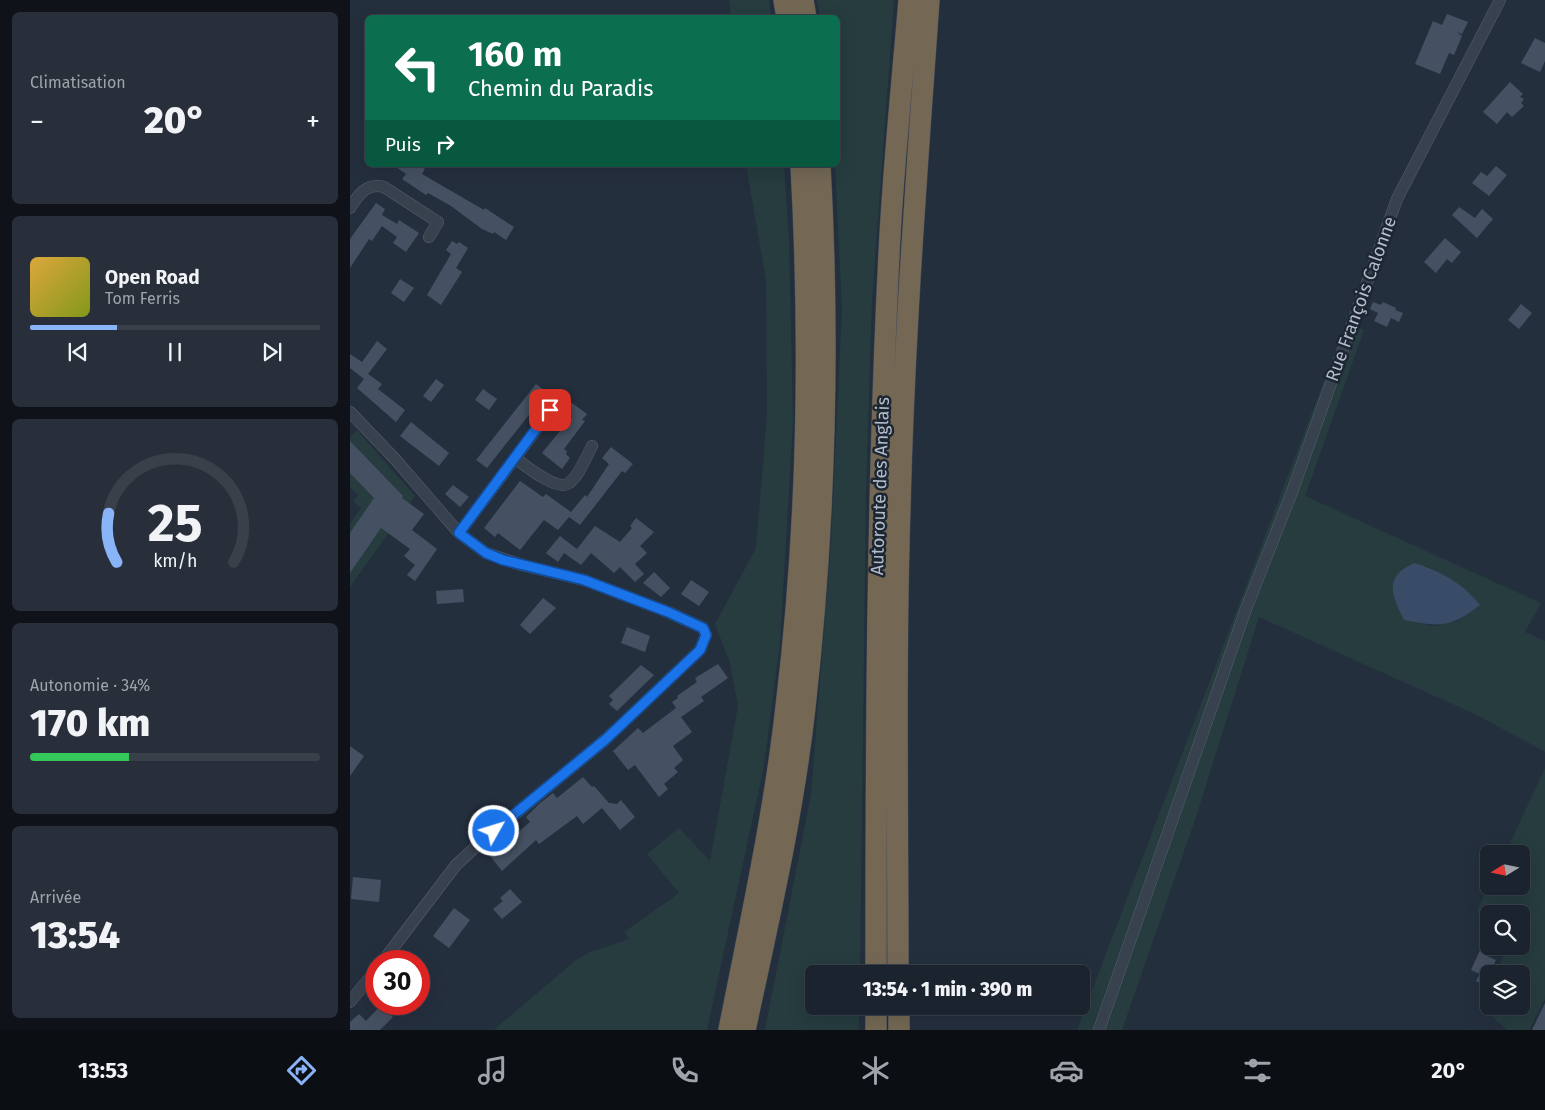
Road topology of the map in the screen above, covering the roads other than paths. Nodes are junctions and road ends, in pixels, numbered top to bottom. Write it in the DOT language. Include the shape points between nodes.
graph roads {
  1 [pos="784,0"];
  2 [pos="803,0"];
  3 [pos="909,0"];
  4 [pos="929,0"];
  5 [pos="1500,0"];
  6 [pos="786,15"];
  7 [pos="806,15"];
  8 [pos="801,167"];
  9 [pos="820,167"];
  10 [pos="350,208"];
  11 [pos="429,237"];
  12 [pos="550,410"];
  13 [pos="350,412"];
  14 [pos="592,446"];
  15 [pos="515,458"];
  16 [pos="459,533"];
  17 [pos="391,950"];
  18 [pos="876,965"];
  19 [pos="898,965"];
  20 [pos="365,984"];
  21 [pos="350,1002"];
  22 [pos="742,1006"];
  23 [pos="876,1015"];
  24 [pos="898,1015"];
  25 [pos="720,1030"];
  26 [pos="729,1030"];
  27 [pos="745,1030"];
  28 [pos="750,1030"];
  29 [pos="876,1030"];
  30 [pos="899,1030"];
  31 [pos="1099,1030"];
  1 -- 6 [label="highway"];
  2 -- 7 [label="highway"];
  3 -- 18 [label="highway, Autoroute des Anglais" via="889,251 879,509"];
  4 -- 19 [label="highway, Autoroute des Anglais" via="911,247 900,509"];
  5 -- 31 [label="street, Rue François Calonne" via="1397,199 1292,492 1246,609"];
  8 -- 22 [label="highway" via="808,396 800,551 786,707"];
  9 -- 22 [label="highway" via="825,252 826,395 819,551 805,709 784,847"];
  10 -- 11 [label="street" via="368,188 384,187 438,222"];
  12 -- 15 [label="street"];
  13 -- 16 [label="street"];
  14 -- 15 [label="street" via="573,479 565,485 554,484"];
  15 -- 16 [label="street"];
  16 -- 17 [label="street" via="486,553 503,560 584,580 668,612 703,628 706,641 622,725 456,865"];
  20 -- 21 [label="street"];
  22 -- 25 [label="highway"];
  22 -- 26 [label="highway"];
  22 -- 27 [label="highway"];
  22 -- 28 [label="highway"];
  23 -- 29 [label="highway"];
  24 -- 30 [label="highway"];
}
